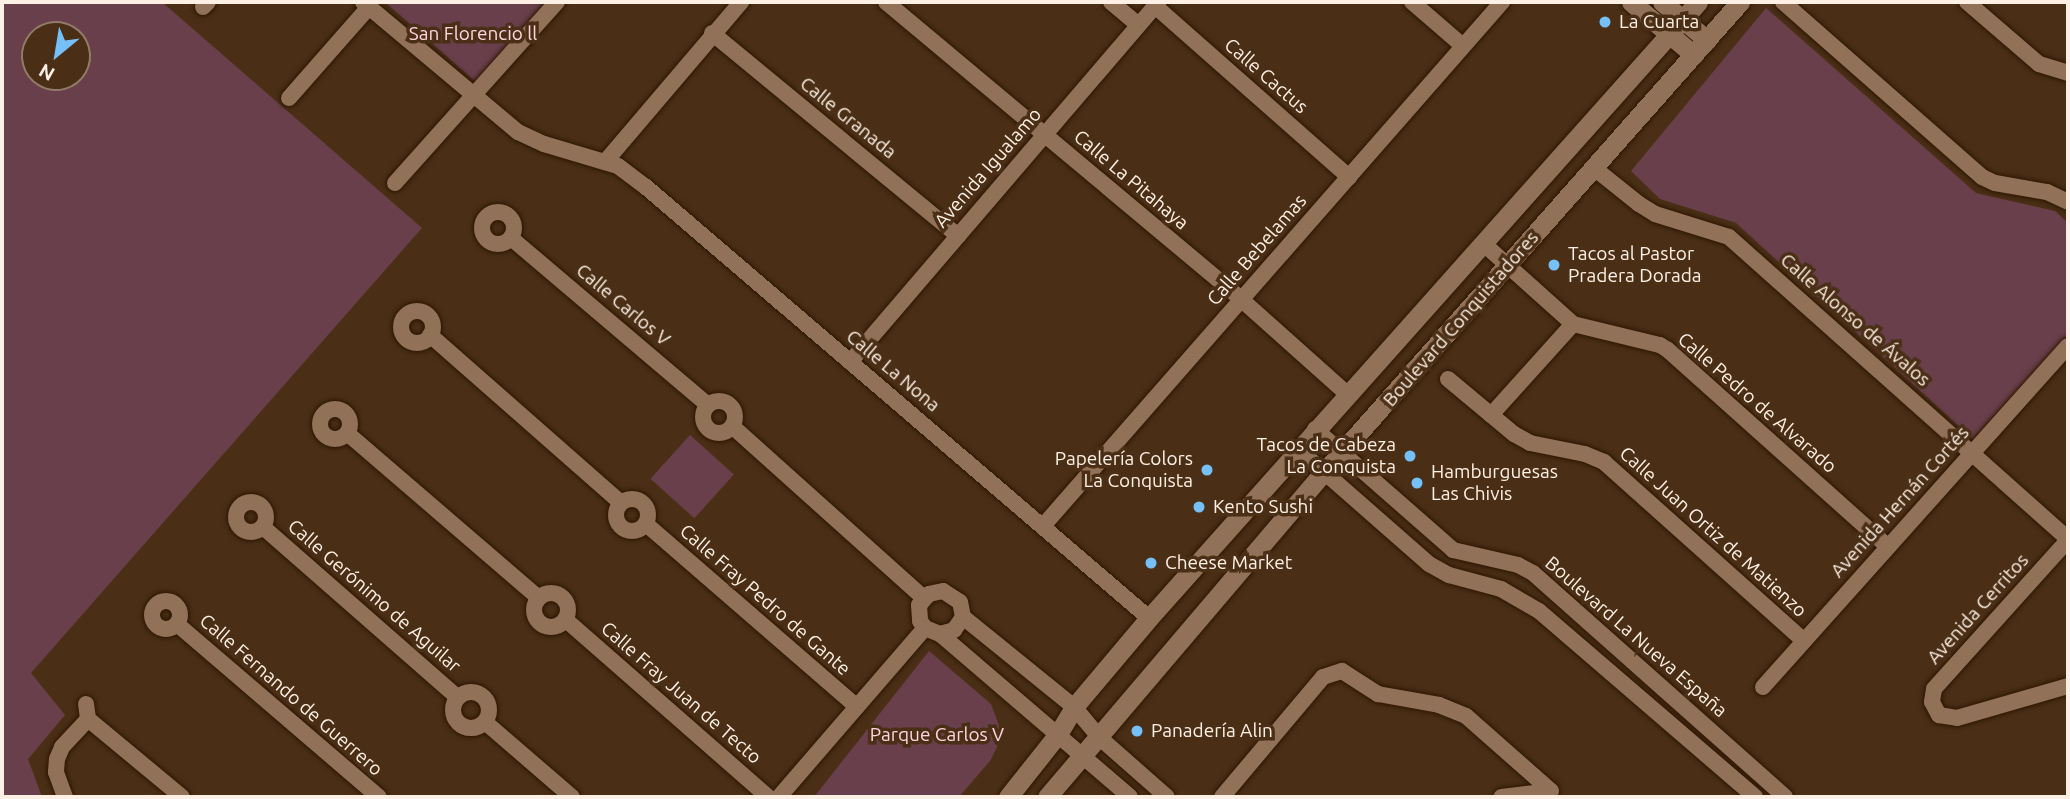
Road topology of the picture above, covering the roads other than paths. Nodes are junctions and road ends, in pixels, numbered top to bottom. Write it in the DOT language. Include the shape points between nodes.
graph roads {
  1 [pos="557,2"];
  2 [pos="741,2"];
  3 [pos="886,2"];
  4 [pos="1111,2"];
  5 [pos="1412,2"];
  6 [pos="1502,2"];
  7 [pos="1631,2"];
  8 [pos="1662,2"];
  9 [pos="1698,2"];
  10 [pos="1740,2"];
  11 [pos="1783,2"];
  12 [pos="1967,2"];
  13 [pos="366,4"];
  14 [pos="1157,4"];
  15 [pos="1682,20"];
  16 [pos="1138,25"];
  17 [pos="712,33"];
  18 [pos="1669,35"];
  19 [pos="1463,46"];
  20 [pos="1700,48"];
  21 [pos="2068,73"];
  22 [pos="473,96"];
  23 [pos="289,98"];
  24 [pos="1044,135"];
  25 [pos="606,162"];
  26 [pos="1594,168"];
  27 [pos="1349,177"];
  28 [pos="395,183"];
  29 [pos="2068,202"];
  30 [pos="958,236"];
  31 [pos="511,238"];
  32 [pos="1485,245"];
  33 [pos="1508,265"];
  34 [pos="1242,300"];
  35 [pos="1573,324"];
  36 [pos="430,335"];
  37 [pos="2068,346"];
  38 [pos="850,362"];
  39 [pos="1448,379"];
  40 [pos="1347,394"];
  41 [pos="708,405"];
  42 [pos="1491,415"];
  43 [pos="733,426"];
  44 [pos="1315,429"];
  45 [pos="347,433"];
  46 [pos="1298,449"];
  47 [pos="1342,452"];
  48 [pos="1973,452"];
  49 [pos="1324,472"];
  50 [pos="621,503"];
  51 [pos="646,524"];
  52 [pos="1043,526"];
  53 [pos="263,527"];
  54 [pos="2068,539"];
  55 [pos="1888,547"];
  56 [pos="540,598"];
  57 [pos="924,598"];
  58 [pos="963,617"];
  59 [pos="1149,618"];
  60 [pos="566,620"];
  61 [pos="177,624"];
  62 [pos="932,631"];
  63 [pos="1804,641"];
  64 [pos="2068,686"];
  65 [pos="1763,687"];
  66 [pos="457,697"];
  67 [pos="857,707"];
  68 [pos="1074,707"];
  69 [pos="485,722"];
  70 [pos="1058,734"];
  71 [pos="1100,738"];
  72 [pos="1083,756"];
  73 [pos="1555,794"];
  74 [pos="65,797"];
  75 [pos="182,797"];
  76 [pos="379,797"];
  77 [pos="572,797"];
  78 [pos="768,797"];
  79 [pos="779,797"];
  80 [pos="1008,797"];
  81 [pos="1047,797"];
  82 [pos="1130,797"];
  83 [pos="1167,797"];
  84 [pos="1222,797"];
  85 [pos="1501,797"];
  86 [pos="1755,797"];
  87 [pos="1785,797"];
  1 -- 22 [label="street"];
  2 -- 17 [label="street"];
  3 -- 24 [label="street, Calle La Pitahaya"];
  4 -- 16 [label="street"];
  5 -- 19 [label="street"];
  6 -- 19 [label="street, Calle Bebelamas"];
  7 -- 18 [label="street"];
  8 -- 15 [label="street"];
  9 -- 15 [label="street, Boulevard Conquistadores"];
  10 -- 20 [label="street, Boulevard Conquistadores"];
  11 -- 29 [label="street" via="1982,177 2047,192"];
  12 -- 21 [label="street" via="2039,64"];
  13 -- 22 [label="street, Calle La Nona"];
  13 -- 23 [label="street"];
  14 -- 16 [label="street, Avenida Igualamo"];
  14 -- 27 [label="street, Calle Cactus"];
  15 -- 18 [label="street, Boulevard Conquistadores"];
  15 -- 20 [label="street"];
  16 -- 24 [label="street, Avenida Igualamo"];
  17 -- 25 [label="street"];
  17 -- 30 [label="street, Calle Granada"];
  18 -- 20 [label="street"];
  18 -- 32 [label="street, Boulevard Conquistadores"];
  19 -- 27 [label="street, Calle Bebelamas"];
  20 -- 26 [label="street, Boulevard Conquistadores"];
  22 -- 25 [label="street, Calle La Nona" via="518,132"];
  22 -- 28 [label="street"];
  24 -- 30 [label="street, Avenida Igualamo"];
  24 -- 34 [label="street, Calle La Pitahaya"];
  25 -- 38 [label="street, Calle La Nona" via="646,187"];
  26 -- 33 [label="street, Boulevard Conquistadores"];
  26 -- 48 [label="street, Calle Alonso de Ávalos" via="1655,214 1729,237"];
  27 -- 34 [label="street, Calle Bebelamas"];
  30 -- 38 [label="street, Avenida Igualamo"];
  31 -- 41 [label="street, Calle Carlos V"];
  32 -- 33 [label="street, Calle Pedro de Alvarado"];
  32 -- 40 [label="street, Boulevard Conquistadores"];
  33 -- 35 [label="street, Calle Pedro de Alvarado"];
  33 -- 47 [label="street, Boulevard Conquistadores"];
  34 -- 40 [label="street, Calle La Pitahaya"];
  34 -- 52 [label="street, Calle Bebelamas"];
  35 -- 42 [label="street"];
  35 -- 55 [label="street, Calle Pedro de Alvarado" via="1668,350"];
  36 -- 50 [label="street"];
  37 -- 48 [label="street, Avenida Hernán Cortés"];
  38 -- 52 [label="street, Calle La Nona"];
  39 -- 42 [label="street, Calle Juan Ortiz de Matienzo"];
  40 -- 44 [label="street, Boulevard Conquistadores"];
  41 -- 43 [label="street" via="719,401 731,406"];
  41 -- 43 [label="street" via="703,421 709,430 723,433"];
  42 -- 63 [label="street, Calle Juan Ortiz de Matienzo" via="1530,443 1604,462"];
  43 -- 57 [label="street"];
  44 -- 46 [label="street, Boulevard Conquistadores"];
  44 -- 47 [label="street, Boulevard La Nueva España"];
  45 -- 56 [label="street"];
  46 -- 49 [label="street"];
  46 -- 59 [label="street, Boulevard Conquistadores"];
  47 -- 49 [label="street, Boulevard Conquistadores"];
  47 -- 87 [label="street, Boulevard La Nueva España" via="1453,550 1518,565 1540,579"];
  48 -- 54 [label="street, Calle Alonso de Ávalos"];
  48 -- 55 [label="street, Avenida Hernán Cortés"];
  49 -- 71 [label="street, Boulevard Conquistadores"];
  49 -- 86 [label="street" via="1429,564 1449,575 1501,589 1539,611"];
  50 -- 51 [label="street" via="632,498 643,503 648,513"];
  50 -- 51 [label="street" via="616,513 622,528 636,531"];
  51 -- 67 [label="street, Calle Fray Pedro de Gante"];
  52 -- 59 [label="street, Calle La Nona"];
  53 -- 66 [label="street, Calle Gerónimo de Aguilar"];
  54 -- 64 [label="street, Avenida Cerritos" via="1934,689 1934,710 1957,718"];
  55 -- 63 [label="street, Avenida Hernán Cortés"];
  56 -- 60 [label="street" via="551,593 563,598 568,608"];
  56 -- 60 [label="street" via="535,614 541,624 555,627"];
  57 -- 58 [label="street" via="936,591 950,592 960,602"];
  57 -- 62 [label="street" via="918,613"];
  58 -- 62 [label="street" via="954,630"];
  58 -- 68 [label="street"];
  59 -- 68 [label="street, Boulevard Conquistadores"];
  60 -- 78 [label="street, Calle Fray Juan de Tecto"];
  61 -- 76 [label="street, Calle Fernando de Guerrero"];
  62 -- 67 [label="street"];
  62 -- 70 [label="street"];
  63 -- 65 [label="street, Avenida Hernán Cortés"];
  66 -- 69 [label="street" via="468,691 481,694 488,704"];
  66 -- 69 [label="street" via="452,710 458,723 472,728"];
  67 -- 79 [label="street"];
  68 -- 70 [label="street, Boulevard Conquistadores"];
  68 -- 71 [label="street"];
  69 -- 77 [label="street"];
  70 -- 72 [label="street"];
  70 -- 80 [label="street, Boulevard Conquistadores"];
  71 -- 72 [label="street, Boulevard Conquistadores"];
  71 -- 83 [label="street"];
  72 -- 81 [label="street, Boulevard Conquistadores"];
  72 -- 82 [label="street"];
  73 -- 84 [label="street" via="1466,716 1439,705 1378,694 1342,671 1323,677"];
  73 -- 85 [label="street"];
  74 -- 75 [label="street" via="56,772 57,759 87,711"];
}
